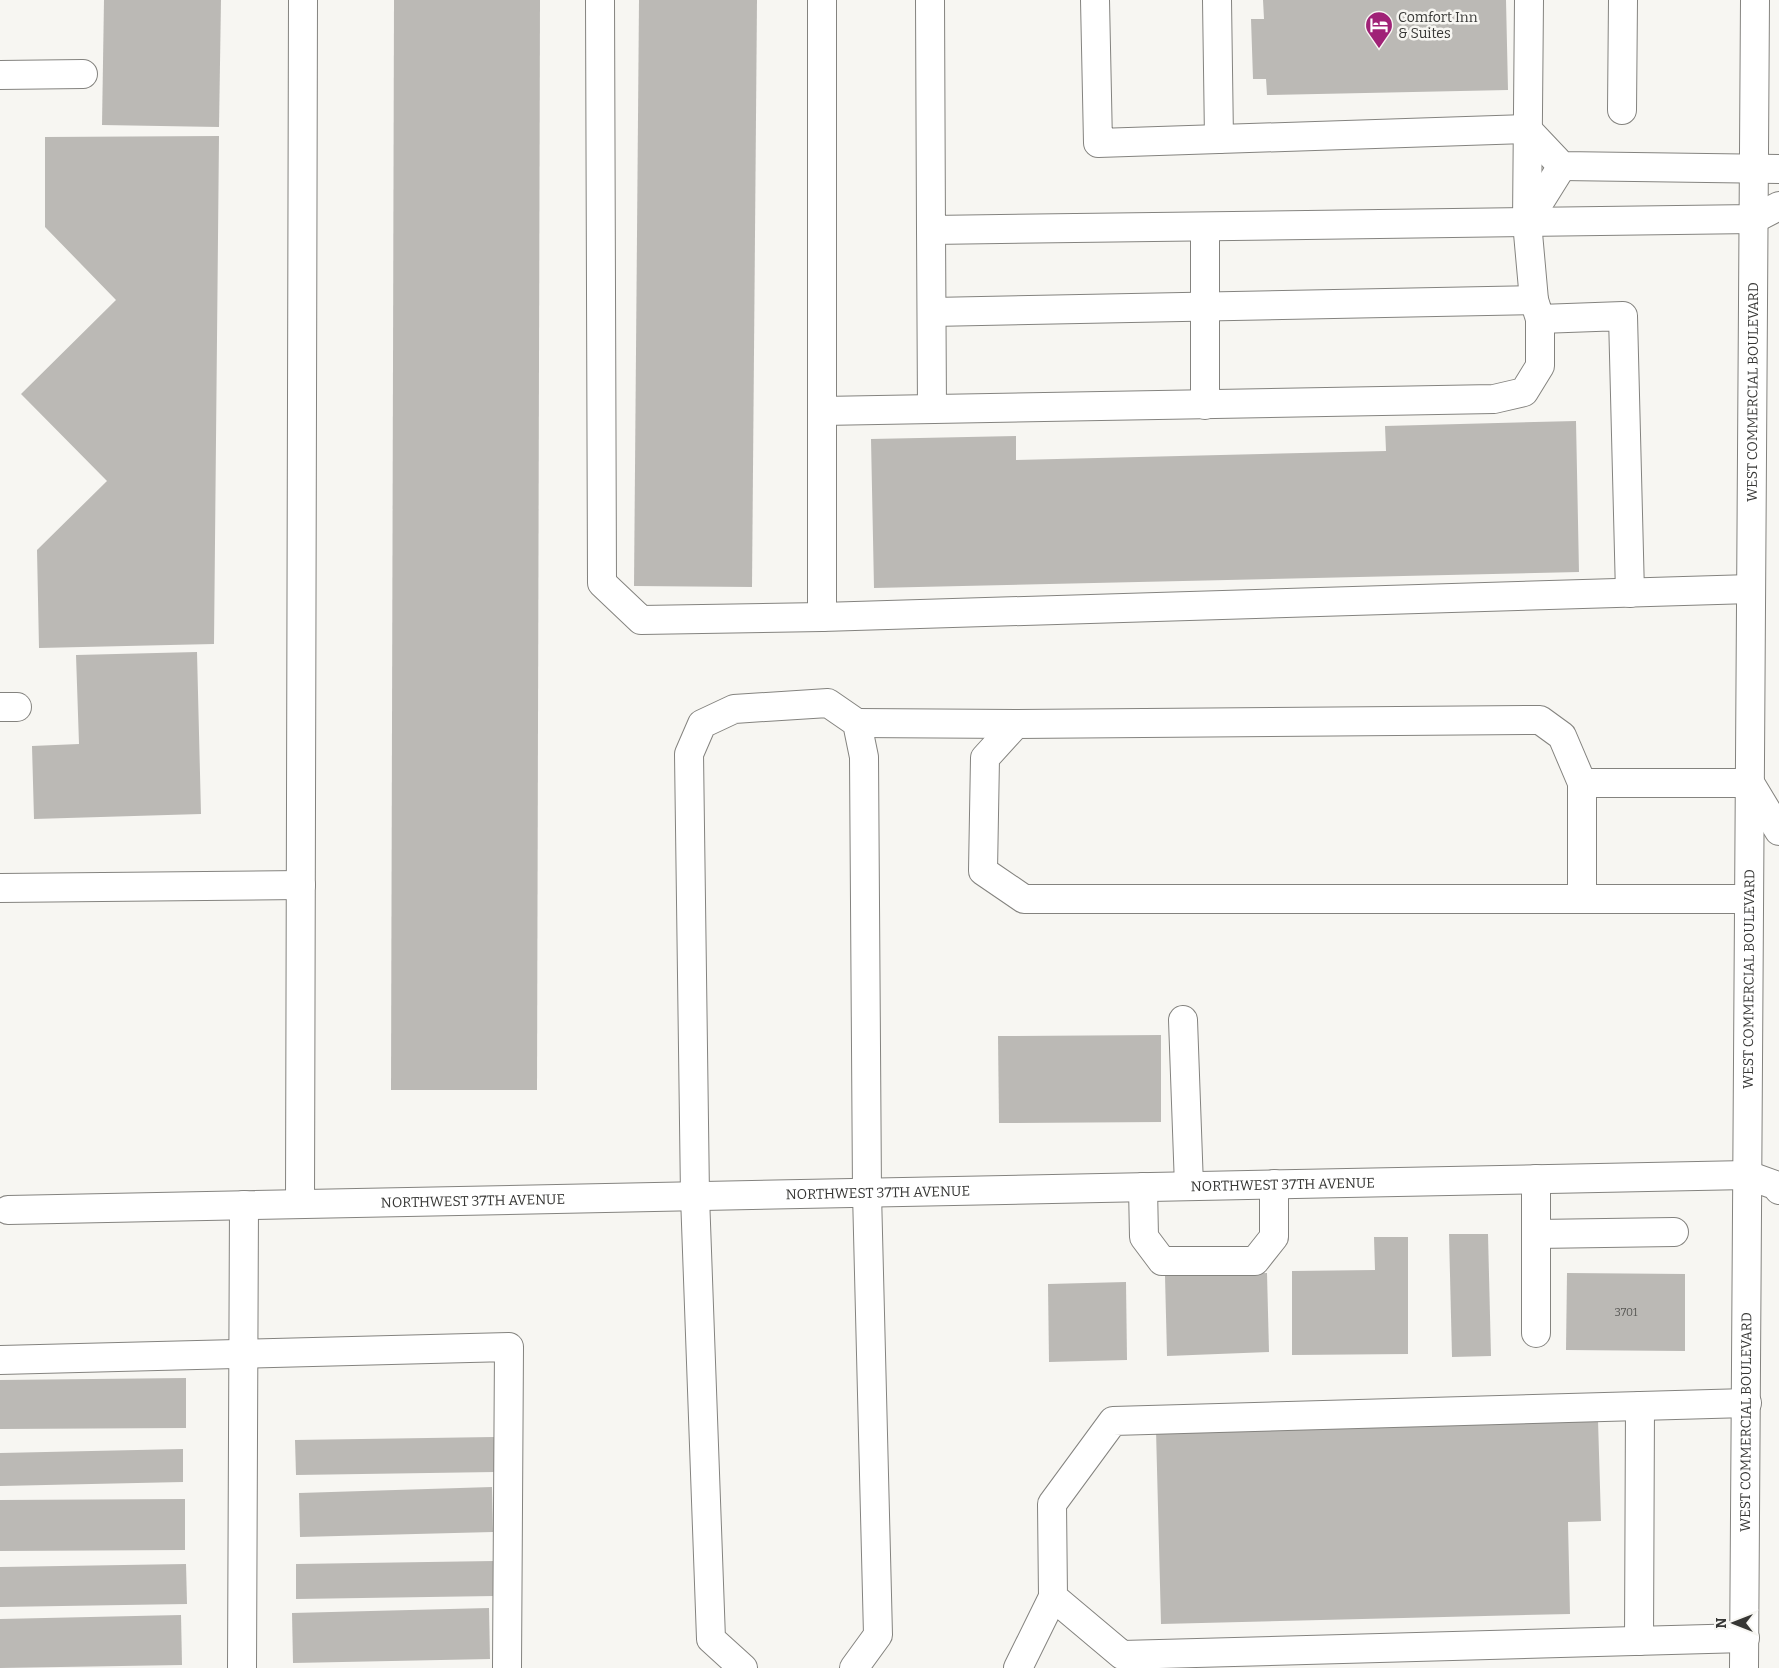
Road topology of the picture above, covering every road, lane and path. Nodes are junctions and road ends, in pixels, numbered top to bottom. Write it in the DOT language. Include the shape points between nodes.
graph roads {
  1 [pos="303,0"];
  2 [pos="600,0"];
  3 [pos="822,0"];
  4 [pos="930,0"];
  5 [pos="1095,0"];
  6 [pos="1216,0"];
  7 [pos="1529,0"];
  8 [pos="1623,0"];
  9 [pos="1755,0"];
  10 [pos="83,74"];
  11 [pos="0,75"];
  12 [pos="1622,110"];
  13 [pos="1527,129"];
  14 [pos="1219,139"];
  15 [pos="1562,166"];
  16 [pos="1767,169"];
  17 [pos="1779,206"];
  18 [pos="1754,219"];
  19 [pos="1527,222"];
  20 [pos="1205,226"];
  21 [pos="931,230"];
  22 [pos="1204,306"];
  23 [pos="1537,309"];
  24 [pos="932,312"];
  25 [pos="1205,405"];
  26 [pos="932,409"];
  27 [pos="822,412"];
  28 [pos="1751,589"];
  29 [pos="1630,593"];
  30 [pos="822,618"];
  31 [pos="857,722"];
  32 [pos="1016,724"];
  33 [pos="1582,784"];
  34 [pos="1750,784"];
  35 [pos="1779,831"];
  36 [pos="301,885"];
  37 [pos="0,888"];
  38 [pos="1582,898"];
  39 [pos="1749,898"];
  40 [pos="1183,1020"];
  41 [pos="1747,1175"];
  42 [pos="1536,1179"];
  43 [pos="1274,1184"];
  44 [pos="1189,1186"];
  45 [pos="1143,1187"];
  46 [pos="1779,1190"];
  47 [pos="867,1193"];
  48 [pos="695,1196"];
  49 [pos="300,1204"];
  50 [pos="244,1205"];
  51 [pos="8,1210"];
  52 [pos="1674,1232"];
  53 [pos="1536,1234"];
  54 [pos="1536,1333"];
  55 [pos="243,1355"];
  56 [pos="0,1360"];
  57 [pos="1747,1403"];
  58 [pos="1640,1406"];
  59 [pos="1053,1597"];
  60 [pos="1745,1638"];
  61 [pos="1639,1641"];
  62 [pos="242,1668"];
  63 [pos="507,1668"];
  64 [pos="743,1668"];
  65 [pos="854,1668"];
  66 [pos="1018,1668"];
  67 [pos="1744,1668"];
  1 -- 36 [label="main road"];
  2 -- 30 [label="main road" via="602,583 641,620"];
  3 -- 27 [label="main road"];
  4 -- 21 [label="main road"];
  5 -- 14 [label="main road" via="1098,143"];
  6 -- 14 [label="main road"];
  7 -- 13 [label="main road"];
  8 -- 12 [label="main road"];
  9 -- 16 [label="main road, WEST COMMERCIAL BOULEVARD"];
  10 -- 11 [label="main road"];
  13 -- 14 [label="main road"];
  13 -- 15 [label="main road"];
  13 -- 19 [label="main road"];
  15 -- 16 [label="main road"];
  15 -- 19 [label="main road"];
  16 -- 18 [label="main road, WEST COMMERCIAL BOULEVARD"];
  17 -- 18 [label="main road"];
  18 -- 19 [label="main road"];
  18 -- 28 [label="main road, WEST COMMERCIAL BOULEVARD"];
  19 -- 20 [label="main road"];
  19 -- 23 [label="main road"];
  20 -- 21 [label="main road"];
  20 -- 22 [label="main road"];
  21 -- 24 [label="main road"];
  22 -- 23 [label="main road"];
  22 -- 24 [label="main road"];
  22 -- 25 [label="main road"];
  23 -- 25 [label="main road" via="1540,366 1524,392 1494,399"];
  23 -- 29 [label="main road" via="1624,316"];
  24 -- 26 [label="main road"];
  25 -- 26 [label="main road"];
  26 -- 27 [label="main road"];
  27 -- 30 [label="main road"];
  28 -- 29 [label="main road"];
  28 -- 34 [label="main road, WEST COMMERCIAL BOULEVARD"];
  29 -- 30 [label="main road"];
  31 -- 32 [label="main road"];
  31 -- 47 [label="main road" via="864,757"];
  31 -- 48 [label="main road" via="828,703 734,709 702,724 689,754"];
  32 -- 33 [label="main road" via="1540,720 1562,736"];
  32 -- 38 [label="main road" via="985,758 983,871 1024,899"];
  33 -- 34 [label="main road"];
  33 -- 38 [label="main road"];
  34 -- 35 [label="main road"];
  34 -- 39 [label="main road, WEST COMMERCIAL BOULEVARD"];
  36 -- 37 [label="main road"];
  36 -- 49 [label="main road"];
  38 -- 39 [label="main road"];
  39 -- 41 [label="main road, WEST COMMERCIAL BOULEVARD"];
  40 -- 44 [label="main road"];
  41 -- 42 [label="main road, NORTHWEST 37TH AVENUE"];
  41 -- 46 [label="main road" via="1775,1185"];
  41 -- 57 [label="main road, WEST COMMERCIAL BOULEVARD"];
  42 -- 43 [label="main road, NORTHWEST 37TH AVENUE"];
  42 -- 53 [label="main road"];
  43 -- 44 [label="main road, NORTHWEST 37TH AVENUE"];
  43 -- 45 [label="main road" via="1274,1237 1255,1260 1162,1261 1144,1237"];
  44 -- 45 [label="main road, NORTHWEST 37TH AVENUE"];
  45 -- 47 [label="main road, NORTHWEST 37TH AVENUE"];
  47 -- 48 [label="main road, NORTHWEST 37TH AVENUE"];
  47 -- 65 [label="main road" via="878,1635"];
  48 -- 49 [label="main road, NORTHWEST 37TH AVENUE"];
  48 -- 64 [label="main road" via="711,1639"];
  49 -- 50 [label="main road, NORTHWEST 37TH AVENUE"];
  50 -- 51 [label="main road, NORTHWEST 37TH AVENUE"];
  50 -- 55 [label="main road"];
  52 -- 53 [label="main road"];
  53 -- 54 [label="main road"];
  55 -- 56 [label="main road"];
  55 -- 62 [label="main road"];
  55 -- 63 [label="main road" via="509,1347"];
  57 -- 58 [label="main road"];
  57 -- 60 [label="main road, WEST COMMERCIAL BOULEVARD"];
  58 -- 59 [label="main road" via="1113,1421 1052,1504"];
  58 -- 61 [label="main road"];
  59 -- 61 [label="main road" via="1122,1655"];
  59 -- 66 [label="main road"];
  60 -- 61 [label="main road"];
  60 -- 67 [label="main road, WEST COMMERCIAL BOULEVARD"];
}
